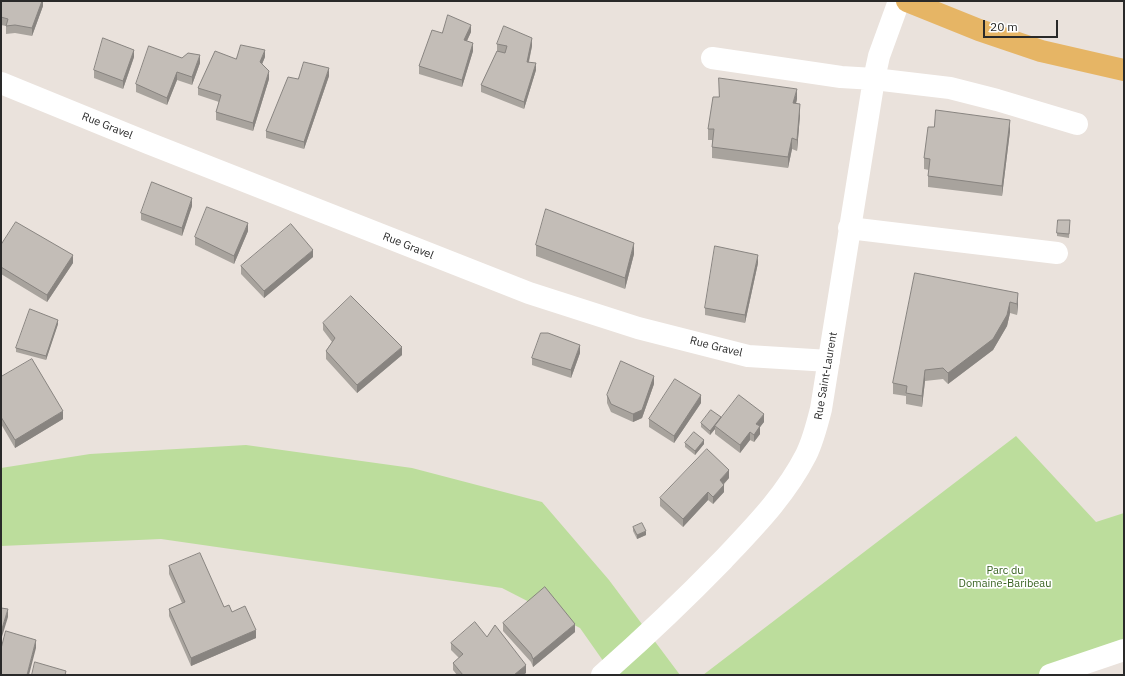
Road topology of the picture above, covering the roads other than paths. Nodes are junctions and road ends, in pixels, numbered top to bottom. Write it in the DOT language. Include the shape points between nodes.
graph roads {
  1 [pos="899,1"];
  2 [pos="907,1"];
  3 [pos="712,58"];
  4 [pos="1124,70"];
  5 [pos="874,79"];
  6 [pos="1,83"];
  7 [pos="1077,124"];
  8 [pos="849,228"];
  9 [pos="1057,253"];
  10 [pos="829,361"];
  11 [pos="1124,650"];
  12 [pos="602,675"];
  13 [pos="1050,675"];
  1 -- 5 [label="street, Rue Saint-Laurent" via="879,56"];
  2 -- 4 [label="main road" via="1041,51"];
  3 -- 5 [label="street" via="841,77"];
  5 -- 7 [label="street" via="950,88"];
  5 -- 8 [label="street, Rue Saint-Laurent"];
  6 -- 10 [label="street, Rue Gravel" via="528,293 638,328 748,356"];
  8 -- 9 [label="street"];
  8 -- 10 [label="street, Rue Saint-Laurent"];
  10 -- 12 [label="street, Rue Saint-Laurent" via="815,432 806,455 787,487 763,518 699,584"];
  11 -- 13 [label="street"];
}
